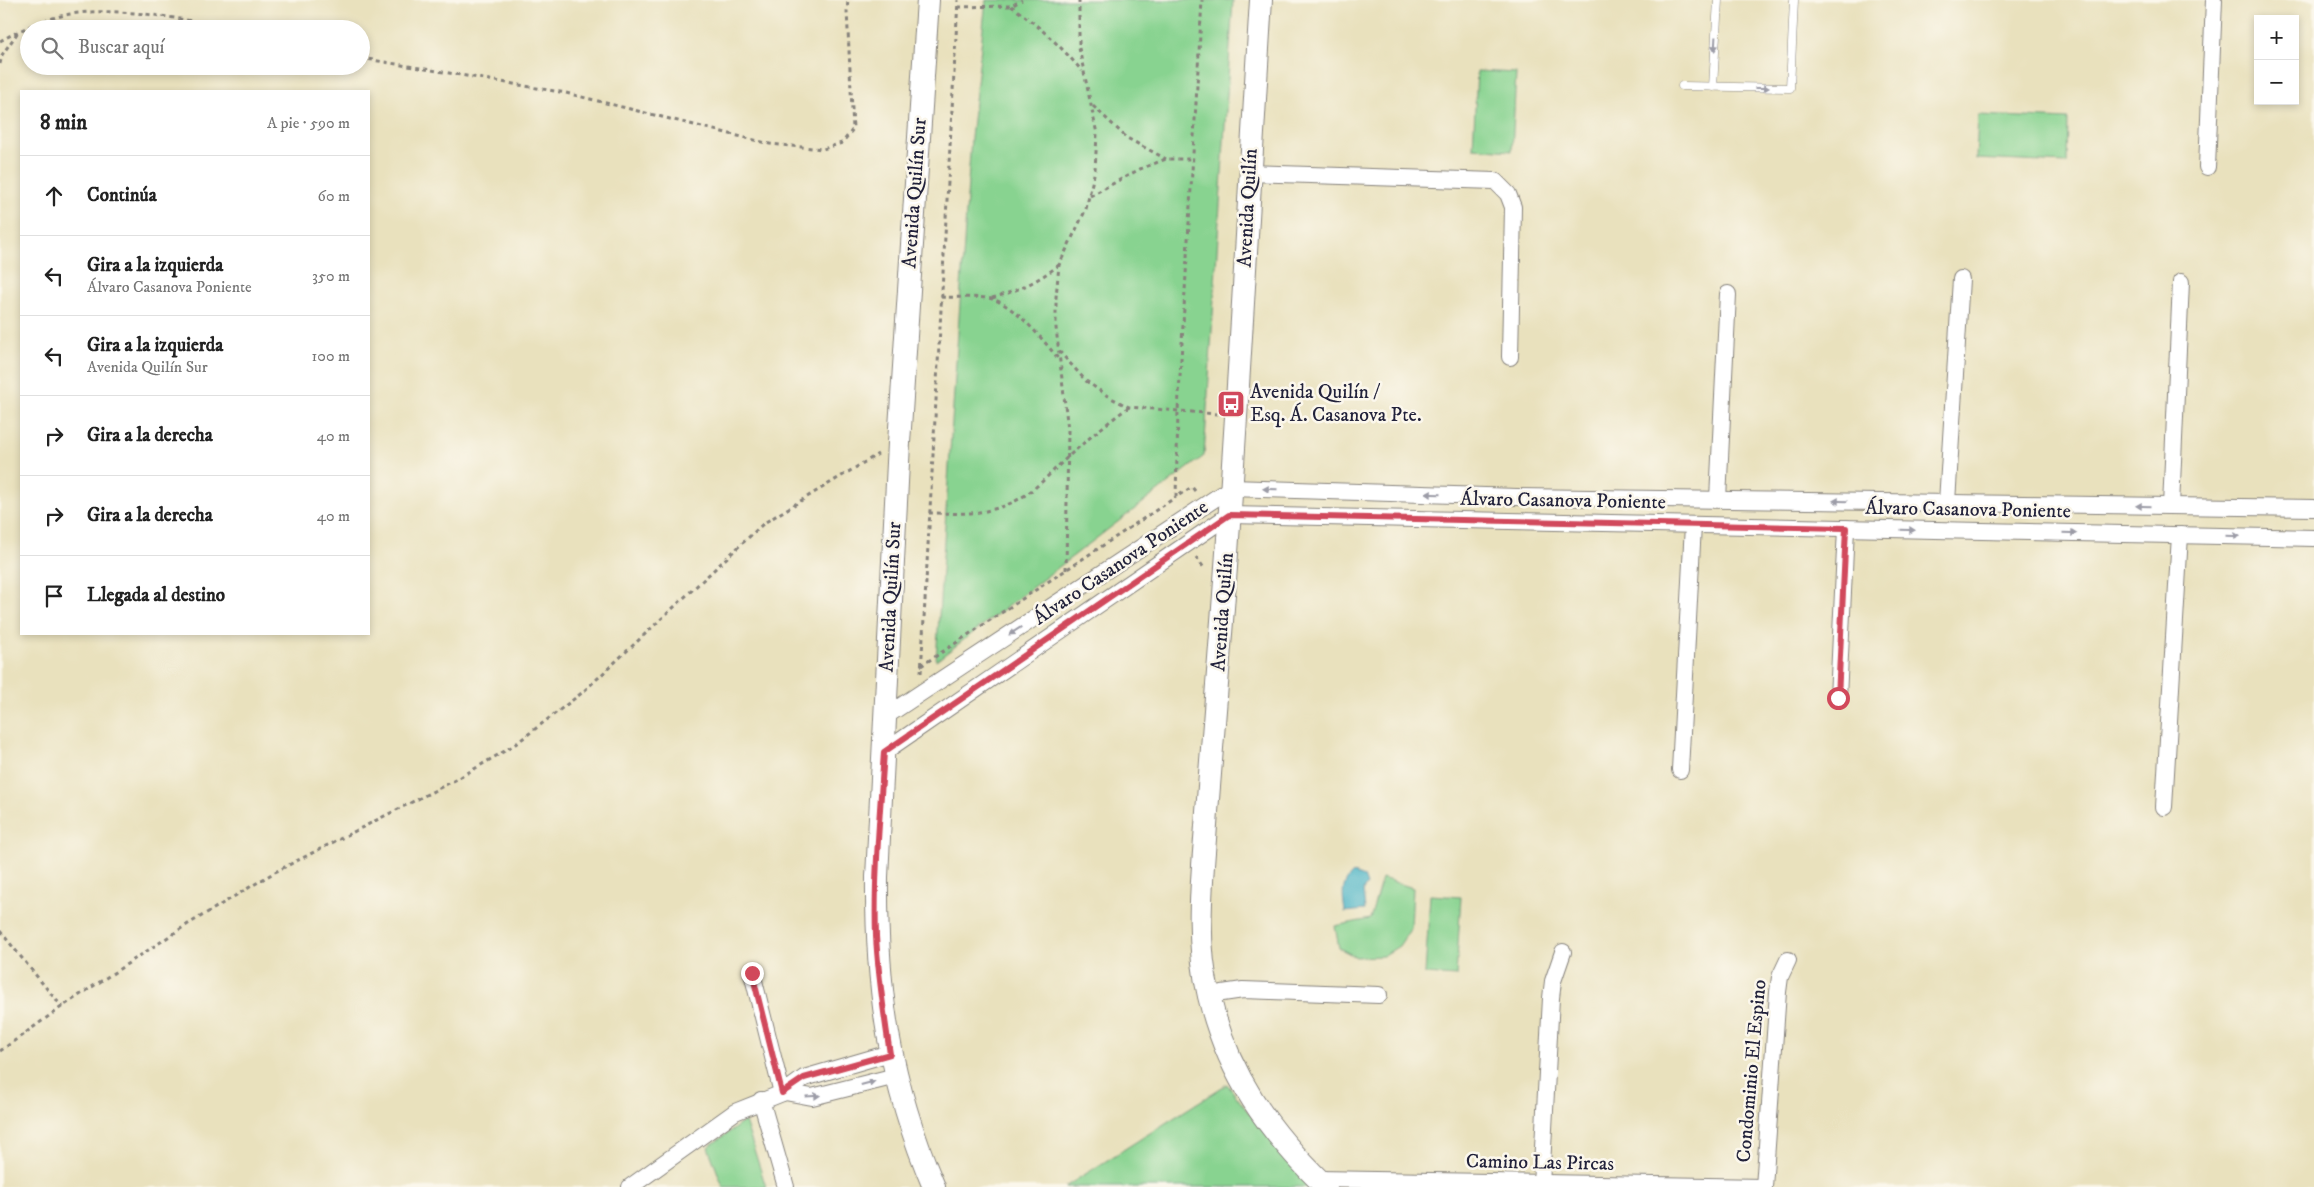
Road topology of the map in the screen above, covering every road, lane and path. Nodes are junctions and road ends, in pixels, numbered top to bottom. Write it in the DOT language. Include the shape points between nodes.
graph roads {
  1 [pos="848,0"];
  2 [pos="928,0"];
  3 [pos="958,0"];
  4 [pos="1022,0"];
  5 [pos="1079,0"];
  6 [pos="1202,0"];
  7 [pos="1260,0"];
  8 [pos="1718,0"];
  9 [pos="1794,0"];
  10 [pos="2214,0"];
  11 [pos="1011,6"];
  12 [pos="958,7"];
  13 [pos="50,20"];
  14 [pos="194,20"];
  15 [pos="18,31"];
  16 [pos="0,41"];
  17 [pos="370,60"];
  18 [pos="0,64"];
  19 [pos="1082,71"];
  20 [pos="1682,86"];
  21 [pos="1713,87"];
  22 [pos="1092,105"];
  23 [pos="1166,159"];
  24 [pos="1193,159"];
  25 [pos="2206,167"];
  26 [pos="1250,173"];
  27 [pos="1089,196"];
  28 [pos="1060,265"];
  29 [pos="1961,279"];
  30 [pos="2181,282"];
  31 [pos="1728,294"];
  32 [pos="941,297"];
  33 [pos="992,299"];
  34 [pos="1059,351"];
  35 [pos="1510,356"];
  36 [pos="1061,363"];
  37 [pos="1129,407"];
  38 [pos="1178,411"];
  39 [pos="1235,415"];
  40 [pos="1068,456"];
  41 [pos="864,460"];
  42 [pos="1230,488"];
  43 [pos="1176,497"];
  44 [pos="1718,499"];
  45 [pos="1878,501"];
  46 [pos="1946,502"];
  47 [pos="1204,506"];
  48 [pos="2170,506"];
  49 [pos="2314,508"];
  50 [pos="929,513"];
  51 [pos="1229,515"];
  52 [pos="1693,525"];
  53 [pos="1846,528"];
  54 [pos="1878,529"];
  55 [pos="2180,535"];
  56 [pos="2314,538"];
  57 [pos="1186,543"];
  58 [pos="1066,570"];
  59 [pos="1206,570"];
  60 [pos="921,666"];
  61 [pos="920,693"];
  62 [pos="1838,698"];
  63 [pos="886,716"];
  64 [pos="884,752"];
  65 [pos="1680,770"];
  66 [pos="2164,808"];
  67 [pos="0,931"];
  68 [pos="1562,952"];
  69 [pos="1788,960"];
  70 [pos="752,973"];
  71 [pos="1209,995"];
  72 [pos="1379,995"];
  73 [pos="64,1006"];
  74 [pos="0,1051"];
  75 [pos="890,1054"];
  76 [pos="896,1076"];
  77 [pos="784,1093"];
  78 [pos="761,1100"];
  79 [pos="1322,1183"];
  80 [pos="1541,1185"];
  81 [pos="630,1187"];
  82 [pos="786,1187"];
  83 [pos="934,1187"];
  84 [pos="1763,1187"];
  1 -- 17 [label="path" via="853,129 842,143 823,149 770,144 566,93"];
  2 -- 63 [label="street, Avenida Quilín Sur" via="898,444"];
  3 -- 12 [label="path"];
  4 -- 11 [label="path"];
  5 -- 19 [label="path"];
  6 -- 24 [label="path"];
  7 -- 26 [label="street, Avenida Quilín"];
  8 -- 21 [label="lane, one-way"];
  21 -- 9 [label="lane, one-way" via="1790,88"];
  10 -- 25 [label="street"];
  11 -- 12 [label="path"];
  11 -- 19 [label="path" via="1050,36"];
  12 -- 32 [label="path"];
  13 -- 14 [label="path" via="65,15 112,12"];
  15 -- 16 [label="path"];
  15 -- 18 [label="path" via="2,55"];
  19 -- 22 [label="path"];
  20 -- 21 [label="lane"];
  22 -- 23 [label="path" via="1127,138"];
  22 -- 27 [label="path" via="1096,134 1095,170"];
  23 -- 24 [label="path"];
  23 -- 27 [label="path" via="1140,168"];
  24 -- 38 [label="path"];
  26 -- 35 [label="street" via="1495,180 1508,194 1513,206"];
  26 -- 39 [label="street, Avenida Quilín"];
  27 -- 28 [label="path"];
  28 -- 33 [label="path" via="1039,280"];
  28 -- 34 [label="path" via="1056,297"];
  29 -- 46 [label="street"];
  30 -- 48 [label="street"];
  31 -- 44 [label="street"];
  32 -- 33 [label="path"];
  32 -- 50 [label="path"];
  33 -- 36 [label="path" via="1038,332"];
  34 -- 36 [label="path"];
  34 -- 37 [label="path" via="1086,381"];
  36 -- 40 [label="path"];
  37 -- 38 [label="path"];
  37 -- 40 [label="path"];
  38 -- 39 [label="path"];
  38 -- 43 [label="path"];
  39 -- 42 [label="street, Avenida Quilín"];
  40 -- 50 [label="path" via="1021,500 990,511"];
  40 -- 58 [label="path"];
  41 -- 73 [label="path" via="764,523 583,692 513,746 459,778 275,872 185,926"];
  44 -- 42 [label="street, Álvaro Casanova Poniente, one-way"];
  42 -- 47 [label="street, Álvaro Casanova Poniente"];
  42 -- 51 [label="street, Avenida Quilín"];
  43 -- 47 [label="path" via="1192,487"];
  43 -- 58 [label="path"];
  45 -- 44 [label="street, Álvaro Casanova Poniente, one-way"];
  45 -- 46 [label="street, Álvaro Casanova Poniente"];
  45 -- 54 [label="street"];
  48 -- 46 [label="street, Álvaro Casanova Poniente, one-way"];
  47 -- 61 [label="street, Álvaro Casanova Poniente, one-way"];
  48 -- 49 [label="street, Álvaro Casanova Poniente"];
  50 -- 60 [label="path"];
  51 -- 52 [label="street, Álvaro Casanova Poniente"];
  51 -- 57 [label="street, Álvaro Casanova Poniente"];
  51 -- 71 [label="street, Avenida Quilín" via="1202,885 1201,935"];
  52 -- 53 [label="street, Álvaro Casanova Poniente"];
  52 -- 65 [label="street"];
  53 -- 54 [label="street, Álvaro Casanova Poniente"];
  53 -- 62 [label="street"];
  54 -- 55 [label="street, Álvaro Casanova Poniente, one-way"];
  55 -- 56 [label="street, Álvaro Casanova Poniente, one-way"];
  55 -- 66 [label="street"];
  57 -- 59 [label="path"];
  57 -- 64 [label="street, Álvaro Casanova Poniente"];
  58 -- 60 [label="path"];
  60 -- 61 [label="path"];
  61 -- 63 [label="street, Álvaro Casanova Poniente"];
  63 -- 64 [label="street, Avenida Quilín Sur"];
  64 -- 75 [label="street, Avenida Quilín Sur" via="876,936"];
  67 -- 73 [label="path"];
  68 -- 80 [label="street" via="1552,989"];
  69 -- 84 [label="street, Condominio El Espino" via="1780,977 1778,992"];
  70 -- 77 [label="street"];
  71 -- 72 [label="street" via="1243,990"];
  71 -- 79 [label="street, Avenida Quilín" via="1225,1045 1247,1094 1282,1142"];
  73 -- 74 [label="path"];
  75 -- 76 [label="street, Avenida Quilín Sur"];
  75 -- 77 [label="street" via="804,1078"];
  77 -- 76 [label="street, one-way" via="812,1097"];
  76 -- 83 [label="street, Avenida Quilín Sur"];
  77 -- 78 [label="street"];
  78 -- 81 [label="street" via="735,1112"];
  78 -- 82 [label="street"];
  79 -- 80 [label="street, Camino Las Pircas"];
  80 -- 84 [label="street, Camino Las Pircas"];
}
